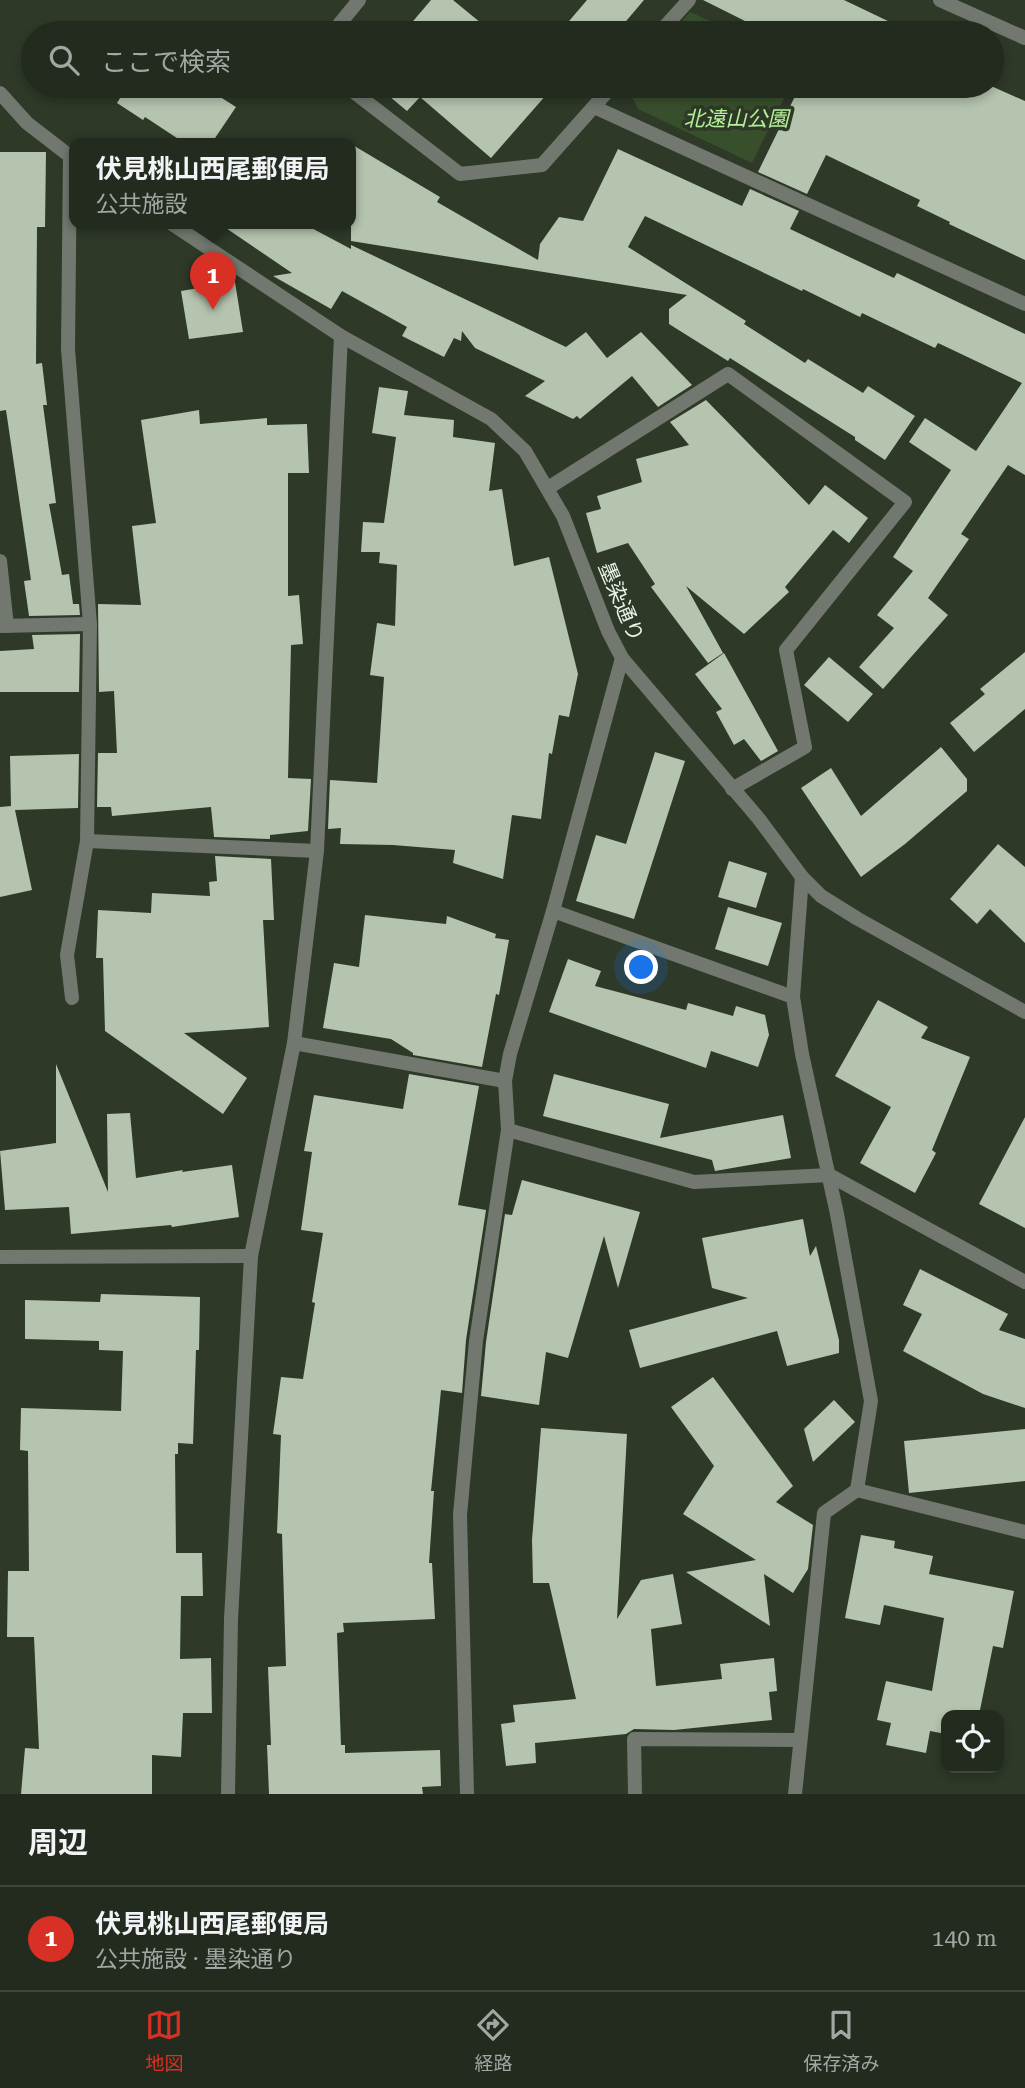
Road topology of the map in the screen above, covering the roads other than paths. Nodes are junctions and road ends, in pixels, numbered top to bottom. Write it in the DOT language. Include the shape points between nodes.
graph roads {
  1 [pos="359,0"];
  2 [pos="688,0"];
  3 [pos="940,0"];
  4 [pos="342,21"];
  5 [pos="670,21"];
  6 [pos="987,21"];
  7 [pos="1004,29"];
  8 [pos="1025,38"];
  9 [pos="0,93"];
  10 [pos="362,98"];
  11 [pos="602,98"];
  12 [pos="594,107"];
  13 [pos="69,156"];
  14 [pos="71,229"];
  15 [pos="180,229"];
  16 [pos="1025,304"];
  17 [pos="341,336"];
  18 [pos="548,488"];
  19 [pos="0,561"];
  20 [pos="90,624"];
  21 [pos="4,626"];
  22 [pos="622,659"];
  23 [pos="732,789"];
  24 [pos="87,841"];
  25 [pos="317,851"];
  26 [pos="802,877"];
  27 [pos="553,911"];
  28 [pos="793,997"];
  29 [pos="72,998"];
  30 [pos="1025,1012"];
  31 [pos="294,1043"];
  32 [pos="505,1081"];
  33 [pos="508,1130"];
  34 [pos="829,1175"];
  35 [pos="251,1256"];
  36 [pos="0,1257"];
  37 [pos="1025,1282"];
  38 [pos="857,1490"];
  39 [pos="1025,1532"];
  40 [pos="800,1740"];
  41 [pos="228,1794"];
  42 [pos="467,1794"];
  43 [pos="635,1794"];
  44 [pos="795,1794"];
  1 -- 4 [label="street"];
  2 -- 5 [label="street"];
  3 -- 6 [label="street"];
  7 -- 8 [label="street"];
  9 -- 13 [label="street" via="27,123"];
  10 -- 12 [label="street" via="460,174 542,165"];
  11 -- 12 [label="street"];
  12 -- 16 [label="street"];
  14 -- 20 [label="street" via="68,349"];
  15 -- 17 [label="street, 墨染通り"];
  17 -- 18 [label="street, 墨染通り" via="491,419 525,451"];
  17 -- 25 [label="street"];
  18 -- 22 [label="street, 墨染通り"];
  18 -- 23 [label="street" via="728,374 905,502 786,650 804,747"];
  19 -- 21 [label="street"];
  20 -- 21 [label="street"];
  20 -- 24 [label="street"];
  22 -- 23 [label="street, 墨染通り"];
  22 -- 27 [label="street"];
  23 -- 26 [label="street, 墨染通り"];
  24 -- 25 [label="street"];
  24 -- 29 [label="street" via="67,955"];
  25 -- 31 [label="street"];
  26 -- 28 [label="street"];
  26 -- 30 [label="street, 墨染通り" via="821,896 858,919"];
  27 -- 28 [label="street"];
  27 -- 32 [label="street"];
  28 -- 34 [label="street"];
  31 -- 32 [label="street"];
  31 -- 35 [label="street"];
  32 -- 33 [label="street"];
  33 -- 34 [label="street" via="694,1182"];
  33 -- 42 [label="street" via="475,1341 460,1515"];
  34 -- 37 [label="street"];
  34 -- 38 [label="street" via="871,1401"];
  35 -- 36 [label="street"];
  35 -- 41 [label="street" via="230,1619"];
  38 -- 39 [label="street"];
  38 -- 40 [label="street" via="824,1513"];
  40 -- 43 [label="street" via="634,1739"];
  40 -- 44 [label="street"];
}
